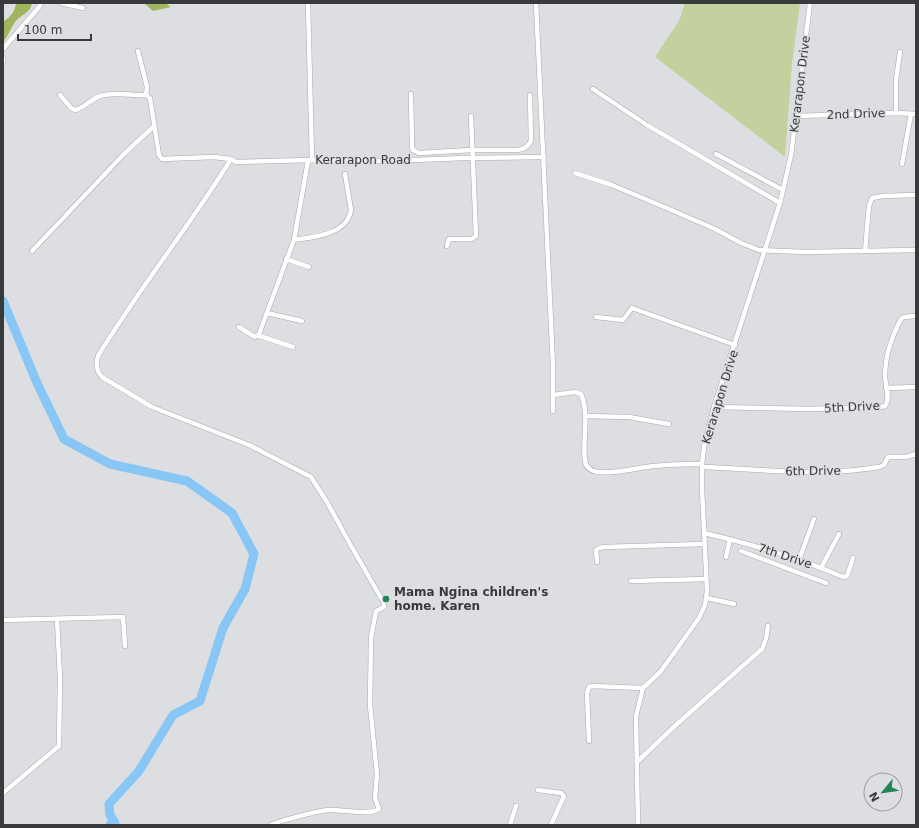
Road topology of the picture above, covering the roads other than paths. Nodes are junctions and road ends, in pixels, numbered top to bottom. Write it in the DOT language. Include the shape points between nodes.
graph roads {
  1 [pos="41,3"];
  2 [pos="61,3"];
  3 [pos="308,3"];
  4 [pos="536,3"];
  5 [pos="810,3"];
  6 [pos="83,8"];
  7 [pos="3,49"];
  8 [pos="138,51"];
  9 [pos="900,52"];
  10 [pos="3,58"];
  11 [pos="3,62"];
  12 [pos="593,89"];
  13 [pos="411,94"];
  14 [pos="60,95"];
  15 [pos="146,95"];
  16 [pos="530,95"];
  17 [pos="896,113"];
  18 [pos="914,114"];
  19 [pos="471,116"];
  20 [pos="796,116"];
  21 [pos="154,126"];
  22 [pos="472,150"];
  23 [pos="716,154"];
  24 [pos="544,157"];
  25 [pos="473,158"];
  26 [pos="231,159"];
  27 [pos="310,160"];
  28 [pos="902,164"];
  29 [pos="576,173"];
  30 [pos="345,174"];
  31 [pos="783,190"];
  32 [pos="916,195"];
  33 [pos="780,203"];
  34 [pos="294,240"];
  35 [pos="447,246"];
  36 [pos="916,250"];
  37 [pos="32,251"];
  38 [pos="765,251"];
  39 [pos="865,251"];
  40 [pos="286,259"];
  41 [pos="309,267"];
  42 [pos="267,313"];
  43 [pos="916,316"];
  44 [pos="596,317"];
  45 [pos="302,321"];
  46 [pos="239,327"];
  47 [pos="257,336"];
  48 [pos="735,345"];
  49 [pos="293,347"];
  50 [pos="916,387"];
  51 [pos="886,388"];
  52 [pos="553,395"];
  53 [pos="714,407"];
  54 [pos="553,411"];
  55 [pos="585,416"];
  56 [pos="669,424"];
  57 [pos="916,454"];
  58 [pos="702,466"];
  59 [pos="814,519"];
  60 [pos="704,533"];
  61 [pos="839,534"];
  62 [pos="730,539"];
  63 [pos="704,544"];
  64 [pos="741,551"];
  65 [pos="776,553"];
  66 [pos="726,557"];
  67 [pos="853,558"];
  68 [pos="799,560"];
  69 [pos="597,562"];
  70 [pos="774,563"];
  71 [pos="821,568"];
  72 [pos="706,579"];
  73 [pos="631,581"];
  74 [pos="826,583"];
  75 [pos="707,598"];
  76 [pos="734,604"];
  77 [pos="57,619"];
  78 [pos="3,620"];
  79 [pos="768,626"];
  80 [pos="125,646"];
  81 [pos="643,688"];
  82 [pos="589,741"];
  83 [pos="637,762"];
  84 [pos="538,790"];
  85 [pos="3,792"];
  86 [pos="516,806"];
  87 [pos="271,825"];
  88 [pos="510,825"];
  89 [pos="551,825"];
  90 [pos="633,825"];
  91 [pos="638,825"];
  1 -- 7 [label="street"];
  2 -- 6 [label="street"];
  3 -- 27 [label="street"];
  4 -- 24 [label="street"];
  5 -- 20 [label="street, Kerarapon Drive"];
  8 -- 15 [label="street" via="147,86"];
  9 -- 17 [label="street" via="896,80"];
  10 -- 11 [label="street"];
  12 -- 33 [label="street" via="647,125"];
  13 -- 22 [label="street" via="412,146 415,152"];
  14 -- 15 [label="street" via="75,110 105,95"];
  15 -- 21 [label="street" via="150,98"];
  16 -- 22 [label="street" via="531,141 527,147 518,150"];
  17 -- 18 [label="street, 2nd Drive"];
  17 -- 20 [label="street, 2nd Drive"];
  18 -- 28 [label="street"];
  19 -- 22 [label="street"];
  20 -- 31 [label="street, Kerarapon Drive"];
  21 -- 26 [label="street, Kerarapon Road" via="162,159"];
  21 -- 37 [label="street"];
  22 -- 25 [label="street"];
  23 -- 31 [label="street"];
  24 -- 25 [label="street, Kerarapon Road"];
  24 -- 52 [label="street"];
  25 -- 27 [label="street, Kerarapon Road"];
  25 -- 35 [label="street" via="476,236 472,239 449,239"];
  26 -- 27 [label="street, Kerarapon Road" via="236,162"];
  26 -- 87 [label="street" via="117,325 98,356 96,364 99,374 105,379 152,408 242,443 311,477 385,605 376,611 371,638 370,705 376,774 375,798 379,809 351,812 327,810"];
  27 -- 34 [label="street"];
  29 -- 38 [label="street" via="612,185 715,229 741,243"];
  30 -- 34 [label="street" via="351,210 345,224 332,232"];
  31 -- 33 [label="street, Kerarapon Drive"];
  32 -- 39 [label="street" via="872,198"];
  33 -- 38 [label="street, Kerarapon Drive"];
  34 -- 40 [label="street"];
  36 -- 39 [label="street"];
  38 -- 39 [label="street"];
  38 -- 48 [label="street, Kerarapon Drive"];
  40 -- 41 [label="street"];
  40 -- 42 [label="street"];
  42 -- 45 [label="street"];
  42 -- 47 [label="street"];
  43 -- 51 [label="street, 5th Drive" via="902,318 898,326 888,352"];
  44 -- 48 [label="street" via="623,320 632,308"];
  46 -- 47 [label="street"];
  47 -- 49 [label="street"];
  48 -- 53 [label="street, Kerarapon Drive"];
  50 -- 51 [label="street"];
  51 -- 53 [label="street, 5th Drive" via="887,403 880,407"];
  52 -- 54 [label="street"];
  52 -- 55 [label="street, 6th Drive" via="580,393"];
  53 -- 58 [label="street, Kerarapon Drive" via="705,441"];
  55 -- 56 [label="street" via="630,417"];
  55 -- 58 [label="street, 6th Drive" via="585,462 587,467 594,471 621,472 649,467"];
  57 -- 58 [label="street, 6th Drive" via="888,457 880,467 828,472 784,472"];
  58 -- 60 [label="street, Kerarapon Drive"];
  59 -- 68 [label="street"];
  60 -- 62 [label="street, 7th Drive"];
  60 -- 63 [label="street, Kerarapon Drive"];
  61 -- 71 [label="street"];
  62 -- 65 [label="street, 7th Drive"];
  62 -- 66 [label="street"];
  63 -- 69 [label="street" via="604,547 596,550"];
  63 -- 72 [label="street, Kerarapon Drive"];
  64 -- 70 [label="street"];
  65 -- 68 [label="street, 7th Drive"];
  65 -- 70 [label="street"];
  67 -- 71 [label="street, 7th Drive" via="845,577"];
  68 -- 71 [label="street, 7th Drive"];
  70 -- 74 [label="street"];
  72 -- 73 [label="street"];
  72 -- 75 [label="street, Kerarapon Drive"];
  75 -- 76 [label="street"];
  75 -- 81 [label="street, Kerarapon Drive" via="703,611 694,625 661,671"];
  77 -- 78 [label="street"];
  77 -- 80 [label="street" via="123,617"];
  77 -- 85 [label="street" via="60,678 59,746"];
  79 -- 83 [label="street" via="762,649"];
  81 -- 82 [label="street" via="589,687"];
  81 -- 83 [label="street" via="636,716"];
  83 -- 91 [label="street"];
  84 -- 89 [label="street" via="561,793 564,796"];
  86 -- 88 [label="street"];
  90 -- 91 [label="street"];
}
